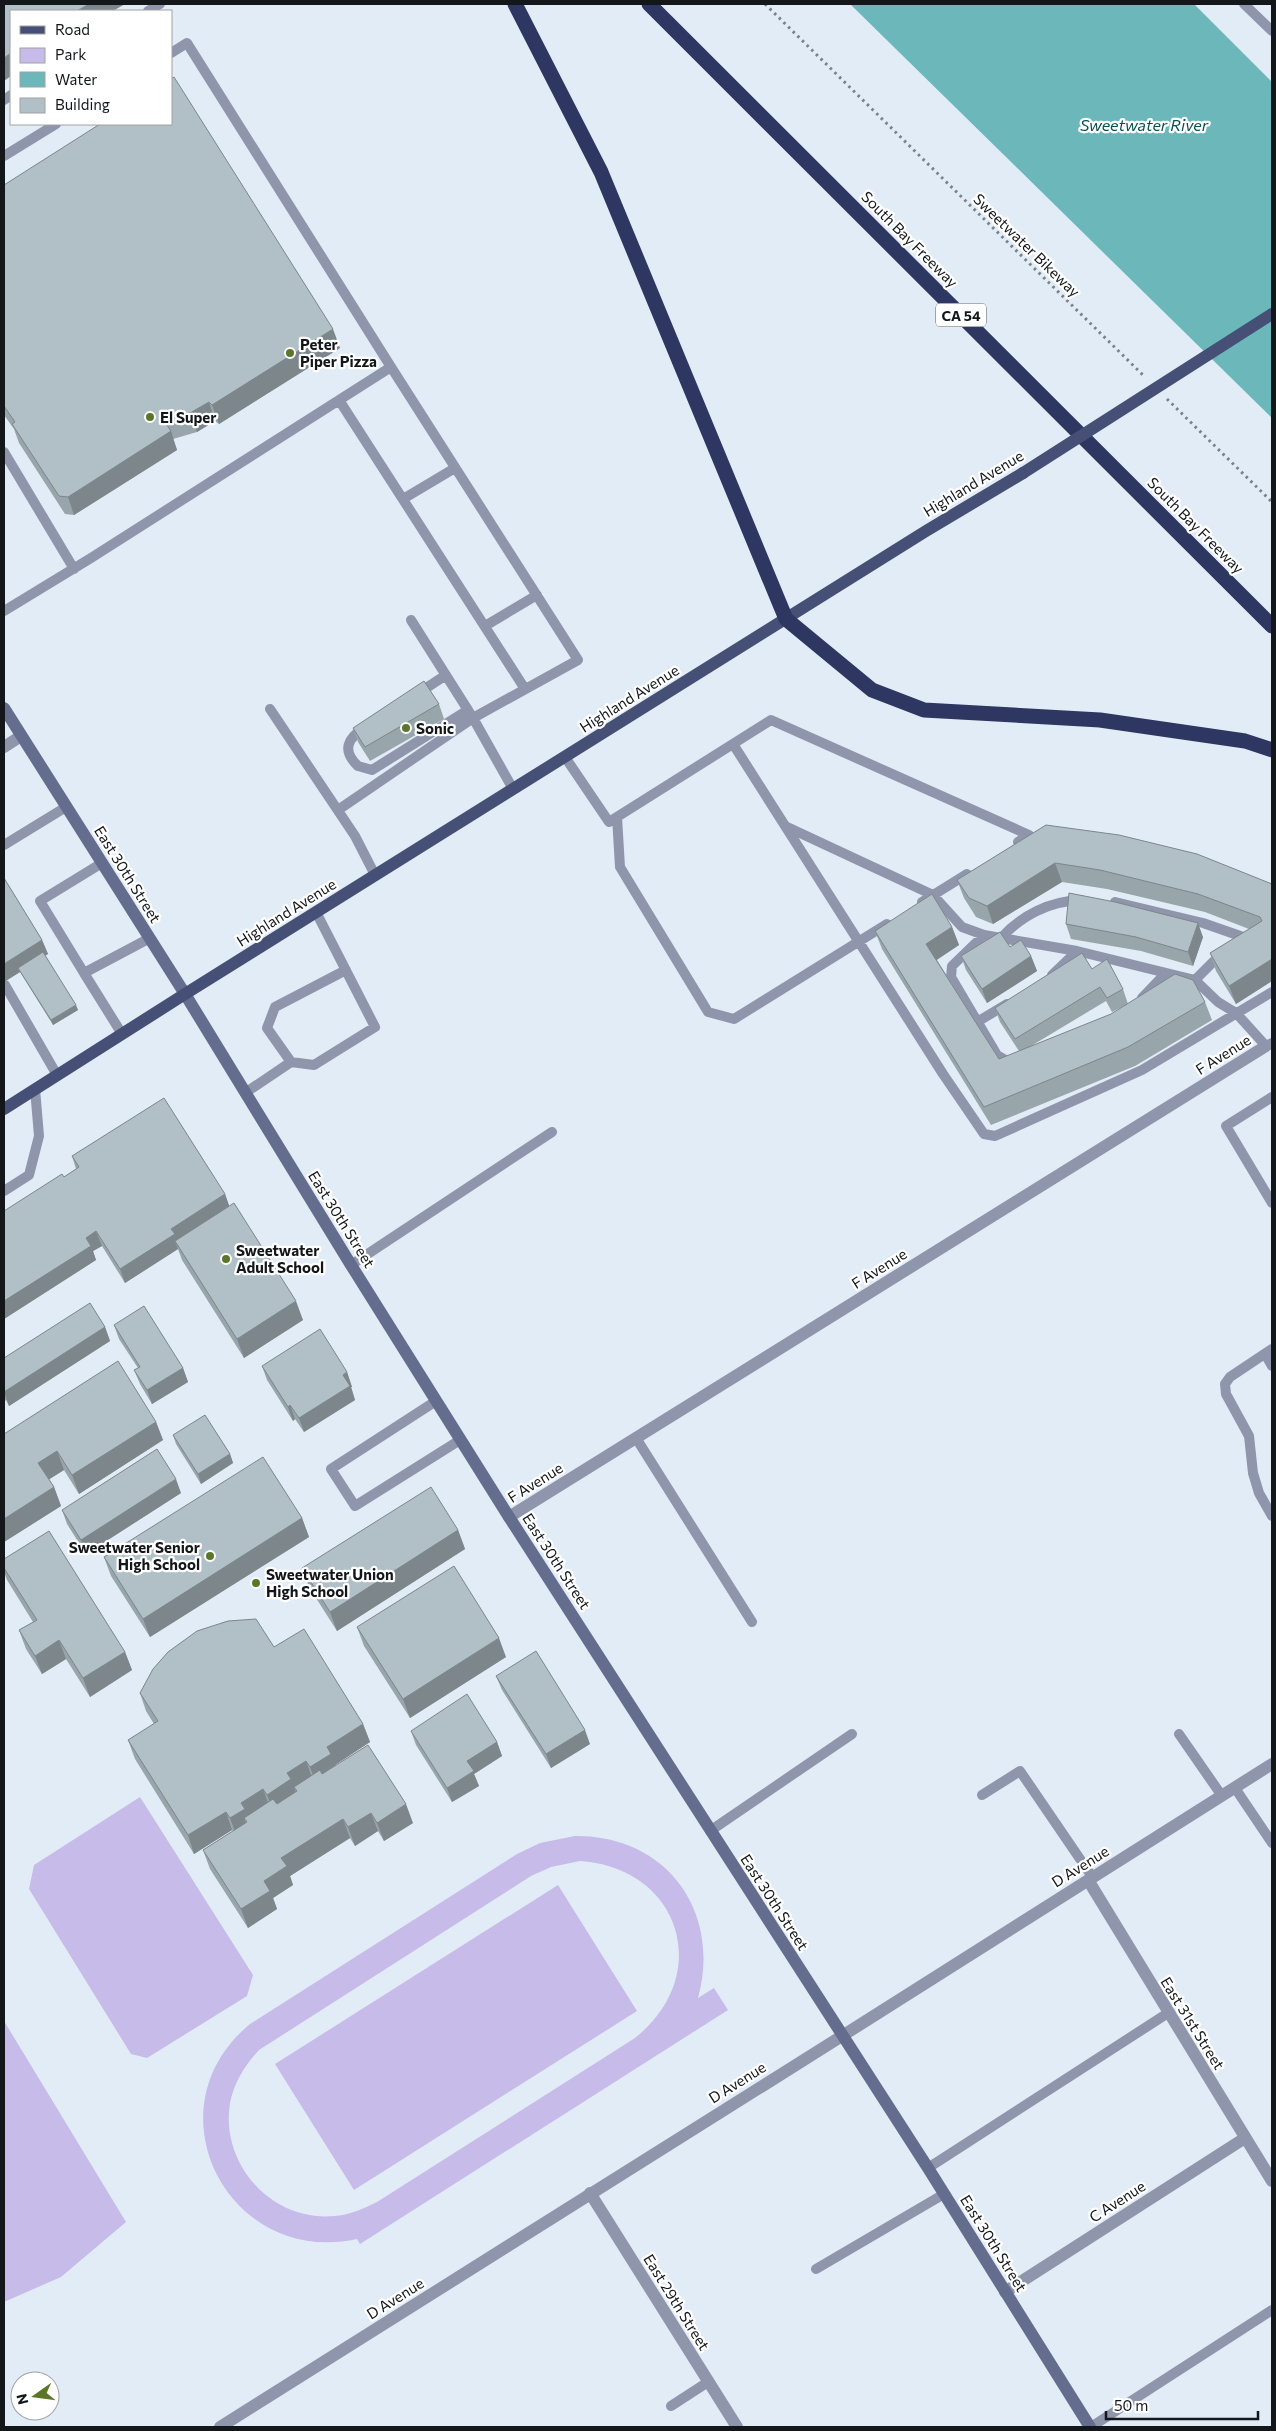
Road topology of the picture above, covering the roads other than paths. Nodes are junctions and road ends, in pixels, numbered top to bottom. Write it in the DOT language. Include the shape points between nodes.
graph roads {
  1 [pos="515,4"];
  2 [pos="650,4"];
  3 [pos="1244,4"];
  4 [pos="1272,31"];
  5 [pos="172,51"];
  6 [pos="54,125"];
  7 [pos="4,156"];
  8 [pos="1272,314"];
  9 [pos="391,367"];
  10 [pos="339,400"];
  11 [pos="4,452"];
  12 [pos="456,468"];
  13 [pos="403,499"];
  14 [pos="74,568"];
  15 [pos="536,595"];
  16 [pos="4,611"];
  17 [pos="786,619"];
  18 [pos="411,620"];
  19 [pos="485,626"];
  20 [pos="1272,626"];
  21 [pos="446,675"];
  22 [pos="525,689"];
  23 [pos="406,700"];
  24 [pos="4,708"];
  25 [pos="270,709"];
  26 [pos="471,714"];
  27 [pos="375,721"];
  28 [pos="21,736"];
  29 [pos="733,744"];
  30 [pos="4,747"];
  31 [pos="1272,750"];
  32 [pos="565,757"];
  33 [pos="513,789"];
  34 [pos="66,807"];
  35 [pos="338,810"];
  36 [pos="617,817"];
  37 [pos="784,825"];
  38 [pos="4,845"];
  39 [pos="1005,850"];
  40 [pos="102,863"];
  41 [pos="973,870"];
  42 [pos="375,875"];
  43 [pos="933,895"];
  44 [pos="916,905"];
  45 [pos="316,912"];
  46 [pos="900,916"];
  47 [pos="984,935"];
  48 [pos="150,938"];
  49 [pos="1001,938"];
  50 [pos="858,942"];
  51 [pos="1077,951"];
  52 [pos="346,970"];
  53 [pos="84,973"];
  54 [pos="1165,974"];
  55 [pos="1195,980"];
  56 [pos="1044,982"];
  57 [pos="5,985"];
  58 [pos="1272,992"];
  59 [pos="185,994"];
  60 [pos="1019,997"];
  61 [pos="1137,1003"];
  62 [pos="1236,1013"];
  63 [pos="977,1022"];
  64 [pos="122,1034"];
  65 [pos="1269,1044"];
  66 [pos="1026,1060"];
  67 [pos="291,1062"];
  68 [pos="57,1075"];
  69 [pos="35,1089"];
  70 [pos="246,1093"];
  71 [pos="1272,1097"];
  72 [pos="4,1107"];
  73 [pos="552,1132"];
  74 [pos="4,1191"];
  75 [pos="1272,1203"];
  76 [pos="351,1265"];
  77 [pos="1268,1352"];
  78 [pos="1272,1366"];
  79 [pos="436,1401"];
  80 [pos="636,1438"];
  81 [pos="460,1440"];
  82 [pos="1272,1516"];
  83 [pos="509,1517"];
  84 [pos="752,1622"];
  85 [pos="852,1734"];
  86 [pos="1179,1734"];
  87 [pos="1272,1764"];
  88 [pos="1235,1788"];
  89 [pos="982,1795"];
  90 [pos="1222,1796"];
  91 [pos="710,1832"];
  92 [pos="1272,1842"];
  93 [pos="1090,1879"];
  94 [pos="1168,2013"];
  95 [pos="842,2036"];
  96 [pos="1246,2138"];
  97 [pos="928,2168"];
  98 [pos="1271,2176"];
  99 [pos="590,2193"];
  100 [pos="944,2194"];
  101 [pos="816,2269"];
  102 [pos="1005,2292"];
  103 [pos="1272,2310"];
  104 [pos="708,2382"];
  105 [pos="671,2406"];
  106 [pos="220,2427"];
  107 [pos="737,2427"];
  108 [pos="1090,2427"];
  1 -- 17 [label="highway" via="601,172"];
  2 -- 20 [label="highway, South Bay Freeway / CA 54"];
  3 -- 4 [label="lane"];
  5 -- 9 [label="lane" via="187,43"];
  6 -- 7 [label="lane"];
  8 -- 17 [label="main road, Highland Avenue, bridge"];
  9 -- 10 [label="lane"];
  9 -- 12 [label="lane"];
  10 -- 13 [label="lane"];
  10 -- 14 [label="lane"];
  11 -- 14 [label="lane"];
  12 -- 13 [label="lane"];
  12 -- 15 [label="lane"];
  13 -- 19 [label="lane"];
  14 -- 16 [label="lane"];
  15 -- 19 [label="lane"];
  15 -- 22 [label="lane" via="578,660"];
  17 -- 31 [label="highway" via="872,690 924,710 1100,720 1245,741"];
  17 -- 32 [label="main road, Highland Avenue"];
  18 -- 21 [label="lane"];
  19 -- 22 [label="lane"];
  21 -- 23 [label="lane"];
  21 -- 26 [label="lane"];
  22 -- 26 [label="lane"];
  24 -- 28 [label="main road, East 30th Street"];
  25 -- 35 [label="lane"];
  26 -- 27 [label="lane" via="367,770 354,762 348,743 352,736"];
  26 -- 33 [label="lane"];
  26 -- 35 [label="lane"];
  28 -- 30 [label="street"];
  28 -- 34 [label="main road, East 30th Street"];
  29 -- 36 [label="lane"];
  29 -- 37 [label="lane"];
  29 -- 39 [label="lane" via="771,720 1034,836"];
  32 -- 33 [label="main road, Highland Avenue"];
  32 -- 36 [label="lane" via="608,822"];
  33 -- 42 [label="main road, Highland Avenue"];
  34 -- 38 [label="lane"];
  34 -- 40 [label="main road, East 30th Street"];
  35 -- 42 [label="lane"];
  36 -- 50 [label="lane" via="620,867 708,1012 734,1019"];
  37 -- 43 [label="lane"];
  37 -- 50 [label="lane"];
  40 -- 48 [label="main road, East 30th Street"];
  40 -- 53 [label="lane" via="40,901"];
  41 -- 43 [label="lane"];
  42 -- 45 [label="main road, Highland Avenue"];
  43 -- 44 [label="lane"];
  43 -- 47 [label="lane" via="962,927"];
  45 -- 52 [label="lane"];
  45 -- 59 [label="main road, Highland Avenue"];
  46 -- 50 [label="lane"];
  47 -- 49 [label="lane"];
  47 -- 63 [label="lane" via="952,966 950,977"];
  48 -- 53 [label="lane"];
  48 -- 59 [label="main road, East 30th Street"];
  49 -- 51 [label="lane"];
  49 -- 55 [label="lane" via="1024,918 1043,908 1063,901 1099,900 1203,923 1250,938 1213,962"];
  50 -- 62 [label="lane" via="984,1134 995,1136 1142,1070"];
  51 -- 54 [label="lane"];
  51 -- 56 [label="lane"];
  52 -- 67 [label="lane" via="275,1007 267,1028"];
  52 -- 67 [label="lane" via="375,1027 314,1065"];
  53 -- 64 [label="lane"];
  54 -- 55 [label="lane"];
  54 -- 61 [label="lane"];
  55 -- 62 [label="lane" via="1218,1002"];
  57 -- 68 [label="lane"];
  58 -- 62 [label="lane"];
  59 -- 64 [label="main road, Highland Avenue"];
  59 -- 70 [label="main road, East 30th Street"];
  60 -- 63 [label="lane"];
  62 -- 65 [label="lane"];
  63 -- 66 [label="lane" via="997,1055 1009,1064"];
  64 -- 68 [label="main road, Highland Avenue"];
  65 -- 80 [label="street, F Avenue"];
  67 -- 70 [label="lane"];
  68 -- 69 [label="main road, Highland Avenue"];
  69 -- 72 [label="main road, Highland Avenue"];
  69 -- 74 [label="lane" via="39,1136 29,1175"];
  70 -- 76 [label="main road, East 30th Street"];
  71 -- 75 [label="lane" via="1226,1126"];
  73 -- 76 [label="lane"];
  76 -- 79 [label="main road, East 30th Street"];
  77 -- 78 [label="lane"];
  77 -- 82 [label="lane" via="1230,1376 1225,1384 1226,1394 1249,1436 1253,1473 1259,1493"];
  79 -- 81 [label="main road, East 30th Street"];
  79 -- 81 [label="lane" via="331,1469 355,1506"];
  80 -- 83 [label="street, F Avenue"];
  80 -- 84 [label="lane"];
  81 -- 83 [label="main road, East 30th Street"];
  83 -- 91 [label="main road, East 30th Street"];
  85 -- 91 [label="lane"];
  86 -- 90 [label="lane"];
  87 -- 88 [label="street, D Avenue"];
  88 -- 90 [label="street, D Avenue"];
  88 -- 92 [label="lane"];
  89 -- 93 [label="lane" via="1020,1770"];
  90 -- 93 [label="street, D Avenue"];
  91 -- 95 [label="main road, East 30th Street"];
  93 -- 94 [label="street, East 31st Street"];
  93 -- 95 [label="street, D Avenue"];
  94 -- 96 [label="street, East 31st Street"];
  94 -- 97 [label="lane"];
  95 -- 97 [label="main road, East 30th Street"];
  95 -- 99 [label="street, D Avenue"];
  96 -- 98 [label="street, East 31st Street"];
  96 -- 102 [label="street, C Avenue"];
  97 -- 100 [label="main road, East 30th Street"];
  99 -- 104 [label="street, East 29th Street"];
  99 -- 106 [label="street, D Avenue"];
  100 -- 101 [label="lane"];
  100 -- 102 [label="main road, East 30th Street"];
  102 -- 108 [label="main road, East 30th Street"];
  103 -- 108 [label="lane"];
  104 -- 105 [label="lane"];
  104 -- 107 [label="street, East 29th Street"];
}
